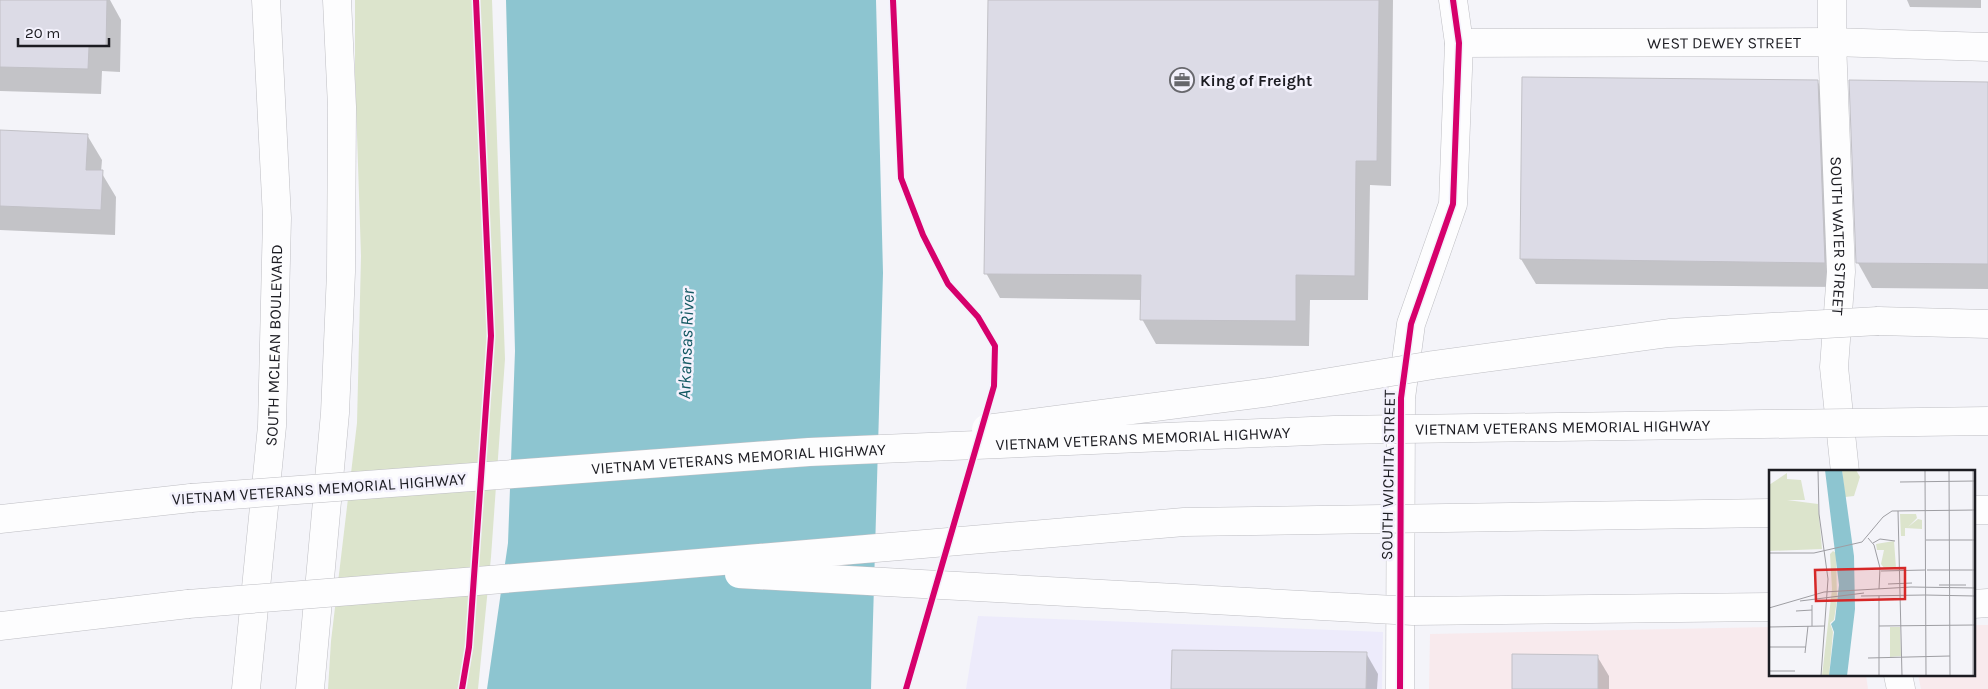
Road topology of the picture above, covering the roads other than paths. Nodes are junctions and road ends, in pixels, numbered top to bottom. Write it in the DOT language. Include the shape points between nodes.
graph roads {
  1 [pos="266,0"];
  2 [pos="337,0"];
  3 [pos="1453,0"];
  4 [pos="1832,0"];
  5 [pos="1459,42"];
  6 [pos="1832,42"];
  7 [pos="1988,47"];
  8 [pos="1988,324"];
  9 [pos="1988,421"];
  10 [pos="809,452"];
  11 [pos="1845,470"];
  12 [pos="1769,513"];
  13 [pos="0,519"];
  14 [pos="640,568"];
  15 [pos="1769,607"];
  16 [pos="0,626"];
  17 [pos="1898,676"];
  18 [pos="246,689"];
  19 [pos="310,689"];
  20 [pos="1400,689"];
  21 [pos="1901,689"];
  1 -- 18 [label="main road, SOUTH MCLEAN BOULEVARD" via="278,218 272,426"];
  2 -- 19 [label="main road" via="342,107 341,272 335,413"];
  3 -- 5 [label="main road, SOUTH WICHITA STREET"];
  4 -- 6 [label="main road, SOUTH WATER STREET"];
  5 -- 6 [label="main road, WEST DEWEY STREET"];
  5 -- 20 [label="main road, SOUTH WICHITA STREET" via="1453,204 1411,324 1401,398"];
  6 -- 7 [label="main road, WEST DEWEY STREET"];
  6 -- 11 [label="main road, SOUTH WATER STREET" via="1841,272 1834,367"];
  8 -- 10 [label="main road, bridge" via="1878,321 1669,333 1270,392"];
  9 -- 10 [label="main road, VIETNAM VETERANS MEMORIAL HIGHWAY, bridge" via="1334,430"];
  10 -- 13 [label="main road, VIETNAM VETERANS MEMORIAL HIGHWAY, bridge" via="191,498"];
  12 -- 14 [label="main road, bridge" via="1184,522"];
  14 -- 15 [label="main road, bridge" via="1413,611"];
  14 -- 16 [label="main road, bridge" via="188,604"];
  17 -- 21 [label="main road"];
}
